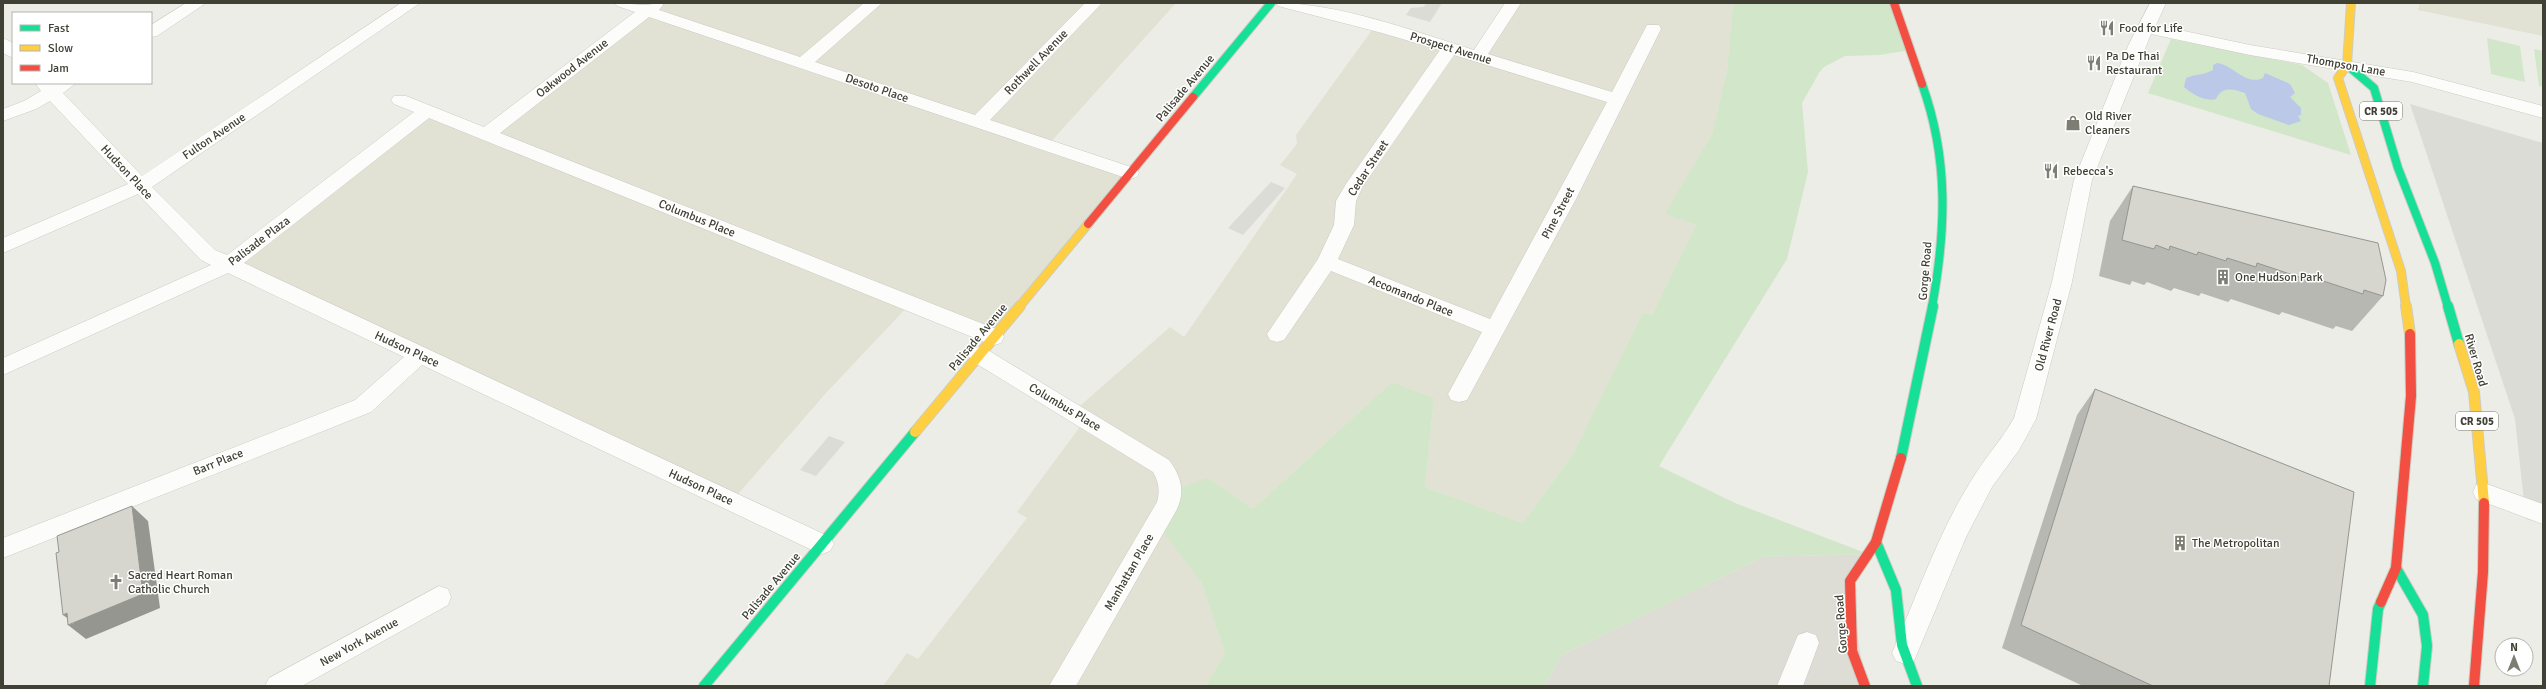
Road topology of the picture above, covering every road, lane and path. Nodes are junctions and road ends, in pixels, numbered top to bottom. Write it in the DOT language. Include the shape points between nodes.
graph roads {
  1 [pos="198,3"];
  2 [pos="412,3"];
  3 [pos="623,3"];
  4 [pos="874,3"];
  5 [pos="1094,3"];
  6 [pos="1270,3"];
  7 [pos="1284,3"];
  8 [pos="1512,3"];
  9 [pos="1894,3"];
  10 [pos="2158,3"];
  11 [pos="2351,3"];
  12 [pos="652,7"];
  13 [pos="2147,28"];
  14 [pos="1653,29"];
  15 [pos="152,31"];
  16 [pos="3,43"];
  17 [pos="1450,48"];
  18 [pos="12,52"];
  19 [pos="1478,57"];
  20 [pos="803,64"];
  21 [pos="2347,65"];
  22 [pos="54,86"];
  23 [pos="1616,99"];
  24 [pos="400,100"];
  25 [pos="428,110"];
  26 [pos="2543,112"];
  27 [pos="3,115"];
  28 [pos="978,122"];
  29 [pos="487,134"];
  30 [pos="1130,173"];
  31 [pos="140,186"];
  32 [pos="3,246"];
  33 [pos="1327,262"];
  34 [pos="228,264"];
  35 [pos="1494,329"];
  36 [pos="1277,334"];
  37 [pos="994,337"];
  38 [pos="420,355"];
  39 [pos="979,355"];
  40 [pos="3,367"];
  41 [pos="1459,394"];
  42 [pos="1150,459"];
  43 [pos="2484,492"];
  44 [pos="2543,514"];
  45 [pos="1876,542"];
  46 [pos="822,544"];
  47 [pos="3,548"];
  48 [pos="2396,568"];
  49 [pos="439,597"];
  50 [pos="1807,643"];
  51 [pos="1905,653"];
  52 [pos="278,686"];
  53 [pos="704,686"];
  54 [pos="1062,686"];
  55 [pos="1790,686"];
  56 [pos="1865,686"];
  57 [pos="1917,686"];
  58 [pos="2370,686"];
  59 [pos="2423,686"];
  60 [pos="2474,686"];
  1 -- 15 [label="street"];
  2 -- 31 [label="street, Fulton Avenue"];
  3 -- 12 [label="street, Desoto Place"];
  4 -- 20 [label="street"];
  5 -- 28 [label="street, Rothwell Avenue"];
  6 -- 30 [label="main road, Palisade Avenue"];
  7 -- 17 [label="street, Prospect Avenue"];
  8 -- 19 [label="street"];
  9 -- 45 [label="main road, Gorge Road" via="1938,135 1942,172 1942,211 1935,300 1896,479"];
  10 -- 13 [label="street, Old River Road"];
  11 -- 21 [label="main road, CR 505"];
  12 -- 20 [label="street, Desoto Place"];
  12 -- 29 [label="street, Oakwood Avenue"];
  13 -- 21 [label="street, Thompson Lane" via="2250,50"];
  13 -- 51 [label="street, Old River Road" via="2137,46 2083,180 2062,282 2025,419 2011,444 1984,480 1955,535"];
  14 -- 23 [label="street, Pine Street"];
  16 -- 18 [label="street"];
  17 -- 19 [label="street, Prospect Avenue"];
  17 -- 33 [label="street, Cedar Street" via="1355,184 1346,201 1344,225"];
  19 -- 23 [label="street, Prospect Avenue"];
  20 -- 28 [label="street, Desoto Place"];
  21 -- 26 [label="street, Thompson Lane" via="2413,77"];
  21 -- 43 [label="main road, River Road / CR 505" via="2374,88 2398,168 2435,263 2474,392"];
  21 -- 48 [label="main road, CR 505" via="2338,78 2401,271 2410,334 2411,396"];
  22 -- 27 [label="street" via="30,105"];
  22 -- 31 [label="street, Hudson Place"];
  23 -- 35 [label="street, Pine Street" via="1566,199"];
  24 -- 25 [label="street, Columbus Place"];
  25 -- 29 [label="street, Columbus Place"];
  25 -- 34 [label="street, Palisade Plaza"];
  28 -- 30 [label="street, Desoto Place"];
  29 -- 37 [label="street, Columbus Place"];
  30 -- 37 [label="main road, Palisade Avenue"];
  31 -- 32 [label="street, Fulton Avenue"];
  31 -- 34 [label="street, Hudson Place" via="208,255"];
  33 -- 35 [label="street, Accomando Place"];
  33 -- 36 [label="street, Cedar Street"];
  34 -- 38 [label="street, Hudson Place"];
  34 -- 40 [label="street, Palisade Plaza"];
  35 -- 41 [label="street, Pine Street"];
  37 -- 39 [label="main road, Palisade Avenue"];
  38 -- 46 [label="street, Hudson Place"];
  38 -- 47 [label="street, Barr Place" via="363,406"];
  39 -- 42 [label="street, Columbus Place"];
  39 -- 46 [label="main road, Palisade Avenue"];
  42 -- 54 [label="street, Manhattan Place" via="1161,466 1170,478 1172,491 1168,504"];
  43 -- 44 [label="street"];
  43 -- 60 [label="main road, River Road / CR 505" via="2486,547 2478,613"];
  45 -- 51 [label="main road" via="1896,590"];
  45 -- 56 [label="main road, Gorge Road" via="1850,581 1852,651"];
  46 -- 53 [label="main road, Palisade Avenue"];
  48 -- 58 [label="main road, CR 505" via="2378,609"];
  48 -- 59 [label="main road" via="2423,615 2427,646"];
  49 -- 52 [label="street, New York Avenue"];
  50 -- 55 [label="street"];
  51 -- 57 [label="main road"];
}
